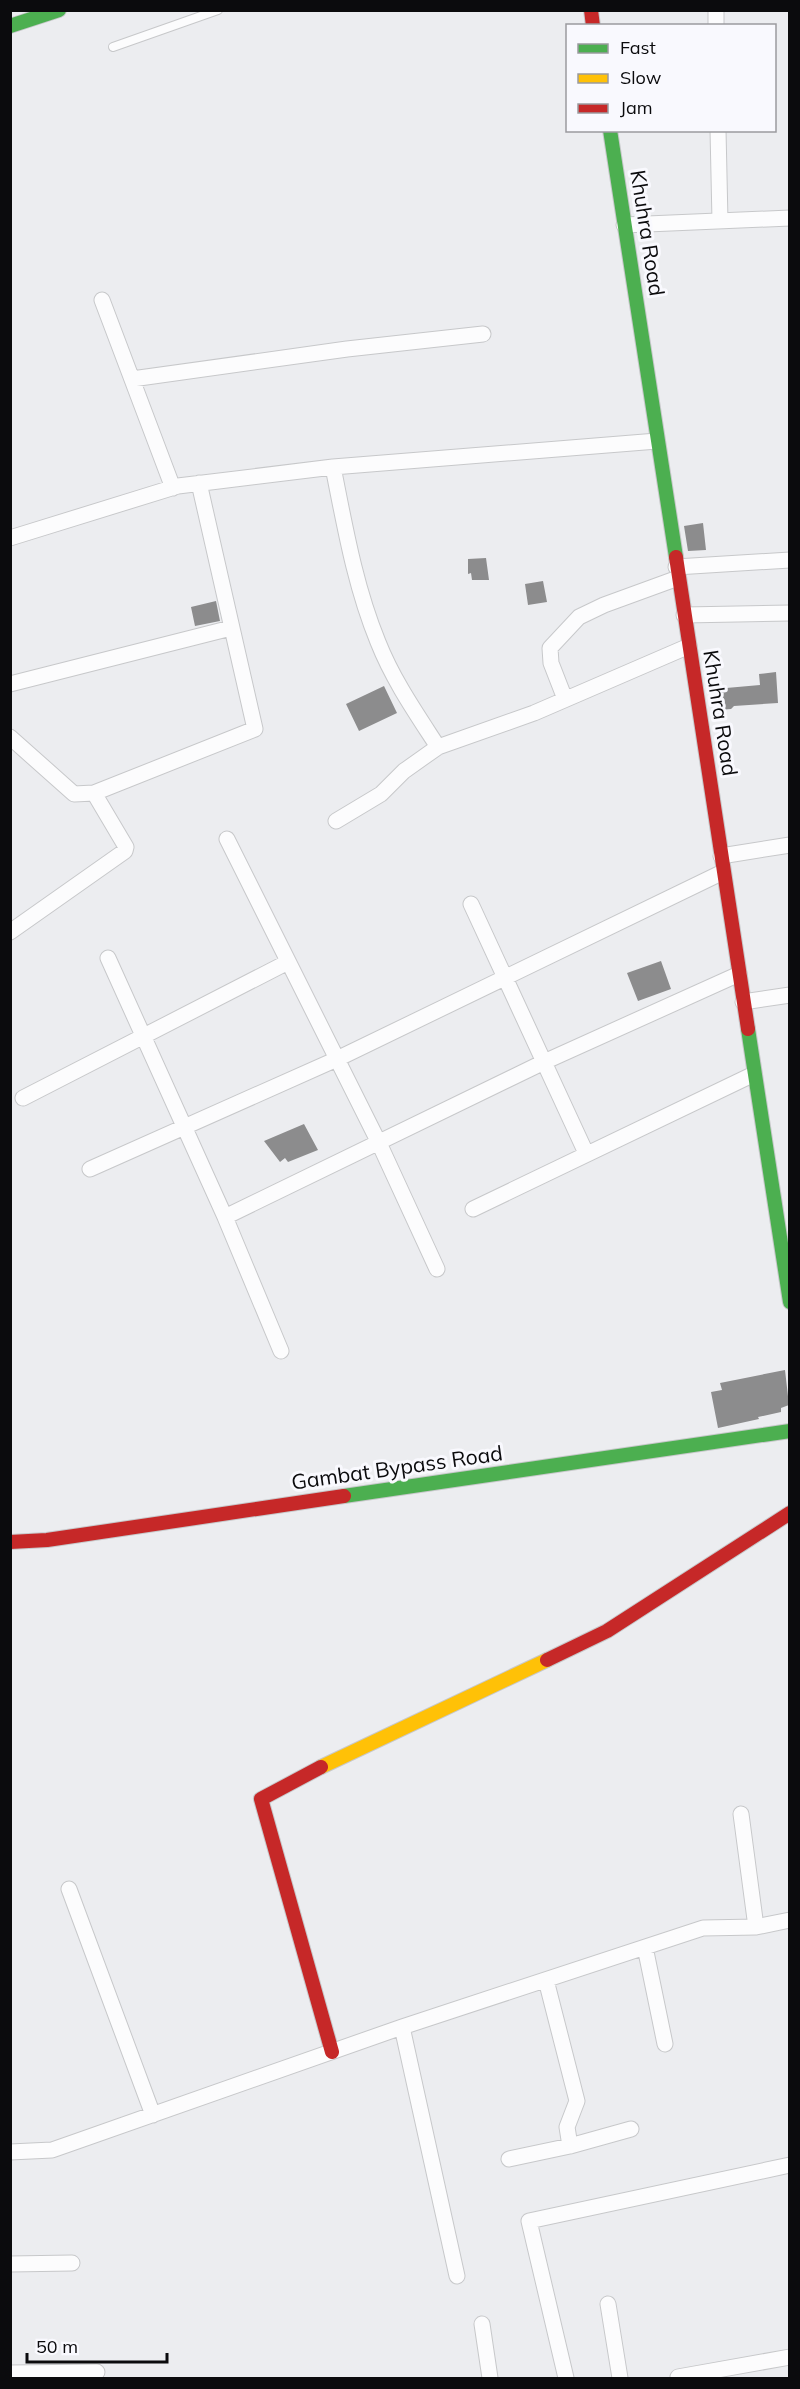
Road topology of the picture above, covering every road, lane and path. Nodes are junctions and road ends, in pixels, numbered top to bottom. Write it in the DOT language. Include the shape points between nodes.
graph roads {
  1 [pos="59,10"];
  2 [pos="218,10"];
  3 [pos="10,26"];
  4 [pos="113,47"];
  5 [pos="610,132"];
  6 [pos="718,132"];
  7 [pos="789,218"];
  8 [pos="720,221"];
  9 [pos="624,225"];
  10 [pos="102,300"];
  11 [pos="483,334"];
  12 [pos="132,379"];
  13 [pos="657,441"];
  14 [pos="333,467"];
  15 [pos="200,483"];
  16 [pos="173,488"];
  17 [pos="10,538"];
  18 [pos="789,560"];
  19 [pos="677,573"];
  20 [pos="789,613"];
  21 [pos="684,615"];
  22 [pos="231,628"];
  23 [pos="688,646"];
  24 [pos="10,684"];
  25 [pos="565,699"];
  26 [pos="12,742"];
  27 [pos="438,747"];
  28 [pos="94,794"];
  29 [pos="336,821"];
  30 [pos="226,838"];
  31 [pos="789,845"];
  32 [pos="721,856"];
  33 [pos="723,872"];
  34 [pos="471,904"];
  35 [pos="10,932"];
  36 [pos="108,958"];
  37 [pos="288,962"];
  38 [pos="739,974"];
  39 [pos="505,976"];
  40 [pos="789,995"];
  41 [pos="743,1002"];
  42 [pos="144,1037"];
  43 [pos="337,1059"];
  44 [pos="544,1062"];
  45 [pos="754,1074"];
  46 [pos="22,1098"];
  47 [pos="184,1126"];
  48 [pos="378,1143"];
  49 [pos="586,1153"];
  50 [pos="90,1169"];
  51 [pos="782,1204"];
  52 [pos="473,1209"];
  53 [pos="225,1217"];
  54 [pos="437,1269"];
  55 [pos="789,1302"];
  56 [pos="281,1351"];
  57 [pos="789,1431"];
  58 [pos="789,1513"];
  59 [pos="10,1542"];
  60 [pos="741,1814"];
  61 [pos="69,1889"];
  62 [pos="789,1920"];
  63 [pos="756,1927"];
  64 [pos="645,1947"];
  65 [pos="546,1980"];
  66 [pos="402,2027"];
  67 [pos="665,2044"];
  68 [pos="332,2052"];
  69 [pos="153,2115"];
  70 [pos="632,2129"];
  71 [pos="570,2146"];
  72 [pos="10,2152"];
  73 [pos="509,2159"];
  74 [pos="789,2165"];
  75 [pos="72,2263"];
  76 [pos="10,2264"];
  77 [pos="457,2276"];
  78 [pos="608,2304"];
  79 [pos="482,2324"];
  80 [pos="789,2357"];
  81 [pos="97,2372"];
  82 [pos="10,2373"];
  83 [pos="678,2377"];
  84 [pos="490,2379"];
  85 [pos="566,2379"];
  86 [pos="620,2379"];
  1 -- 3 [label="street"];
  2 -- 4 [label="lane"];
  5 -- 9 [label="street, Khuhra Road"];
  6 -- 8 [label="street"];
  7 -- 8 [label="street"];
  8 -- 9 [label="street"];
  9 -- 13 [label="street, Khuhra Road"];
  10 -- 12 [label="street"];
  11 -- 12 [label="street"];
  12 -- 16 [label="street"];
  13 -- 14 [label="street"];
  13 -- 19 [label="street, Khuhra Road"];
  14 -- 15 [label="street"];
  14 -- 27 [label="street" via="357,583 378,642 393,676"];
  15 -- 16 [label="street"];
  15 -- 22 [label="street"];
  16 -- 17 [label="street"];
  18 -- 19 [label="street"];
  19 -- 21 [label="street, Khuhra Road"];
  19 -- 25 [label="street" via="604,604 570,624 550,648 551,663"];
  20 -- 21 [label="street"];
  21 -- 23 [label="street, Khuhra Road"];
  22 -- 24 [label="street"];
  22 -- 28 [label="street" via="255,729"];
  23 -- 25 [label="street"];
  23 -- 32 [label="street, Khuhra Road"];
  25 -- 27 [label="street"];
  26 -- 28 [label="street" via="74,794"];
  27 -- 29 [label="street" via="404,771 381,794"];
  28 -- 35 [label="street" via="123,839 125,851"];
  30 -- 37 [label="street"];
  31 -- 32 [label="street"];
  32 -- 33 [label="street, Khuhra Road"];
  33 -- 38 [label="street, Khuhra Road"];
  33 -- 39 [label="street"];
  34 -- 39 [label="street"];
  36 -- 42 [label="street"];
  37 -- 42 [label="street"];
  37 -- 43 [label="street"];
  38 -- 41 [label="street, Khuhra Road"];
  38 -- 44 [label="street"];
  39 -- 43 [label="street"];
  39 -- 44 [label="street"];
  40 -- 41 [label="street"];
  41 -- 45 [label="street, Khuhra Road"];
  42 -- 46 [label="street"];
  42 -- 47 [label="street"];
  43 -- 47 [label="street"];
  43 -- 48 [label="street"];
  44 -- 48 [label="street"];
  44 -- 49 [label="street"];
  45 -- 49 [label="street"];
  45 -- 51 [label="street, Khuhra Road"];
  47 -- 50 [label="street"];
  47 -- 53 [label="street"];
  48 -- 53 [label="street"];
  48 -- 54 [label="street"];
  49 -- 52 [label="street"];
  51 -- 55 [label="street, Khuhra Road"];
  53 -- 56 [label="street"];
  57 -- 59 [label="street, Gambat Bypass Road" via="70,1537"];
  58 -- 68 [label="street" via="607,1631 341,1756 261,1799"];
  60 -- 63 [label="street"];
  61 -- 69 [label="street"];
  62 -- 63 [label="street"];
  63 -- 64 [label="street" via="704,1928"];
  64 -- 65 [label="street"];
  64 -- 67 [label="street"];
  65 -- 66 [label="street"];
  65 -- 71 [label="street" via="577,2101 567,2127"];
  66 -- 68 [label="street"];
  66 -- 77 [label="street"];
  68 -- 69 [label="street"];
  69 -- 72 [label="street" via="52,2150"];
  70 -- 71 [label="street"];
  71 -- 73 [label="street"];
  74 -- 85 [label="street" via="529,2221"];
  75 -- 76 [label="street"];
  78 -- 86 [label="street"];
  79 -- 84 [label="street"];
  80 -- 83 [label="street"];
  81 -- 82 [label="street"];
}
